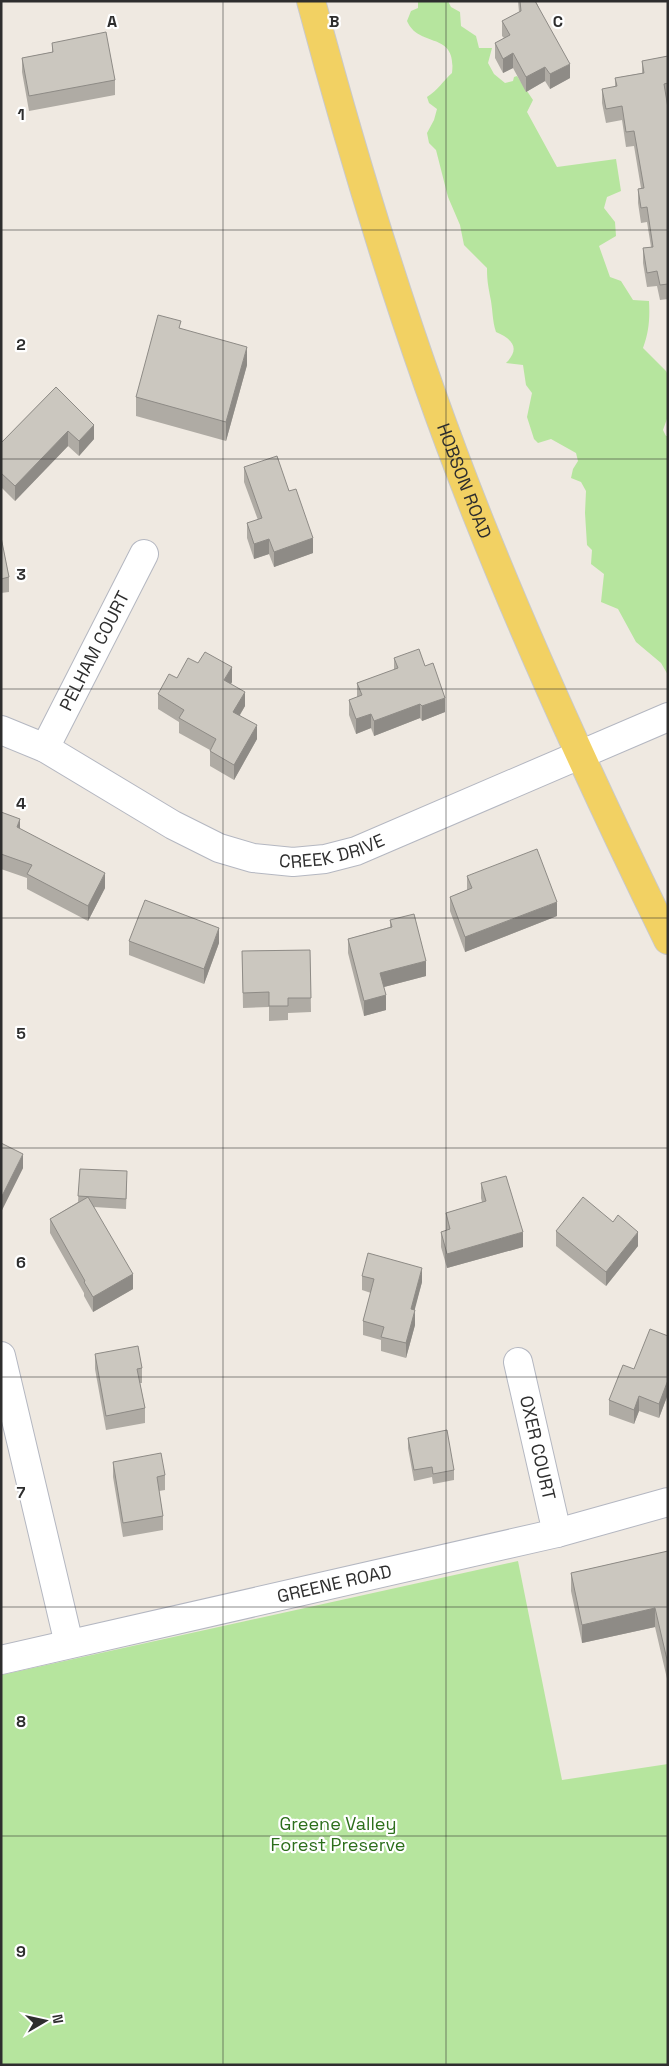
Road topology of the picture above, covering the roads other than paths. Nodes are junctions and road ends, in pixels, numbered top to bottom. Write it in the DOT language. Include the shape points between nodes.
graph roads {
  1 [pos="311,1"];
  2 [pos="144,554"];
  3 [pos="668,717"];
  4 [pos="1,730"];
  5 [pos="45,748"];
  6 [pos="580,755"];
  7 [pos="668,940"];
  8 [pos="1,1356"];
  9 [pos="518,1362"];
  10 [pos="668,1502"];
  11 [pos="558,1533"];
  12 [pos="69,1644"];
  13 [pos="1,1660"];
  1 -- 6 [label="main road, HOBSON ROAD" via="377,228 418,352 479,519"];
  2 -- 5 [label="street, PELHAM COURT"];
  3 -- 6 [label="street, CREEK DRIVE"];
  4 -- 5 [label="street, CREEK DRIVE"];
  5 -- 6 [label="street, CREEK DRIVE" via="173,825 219,848 253,858 293,862 325,859 356,851"];
  6 -- 7 [label="main road, HOBSON ROAD"];
  8 -- 12 [label="street"];
  9 -- 11 [label="street, OXER COURT"];
  10 -- 11 [label="street, GREENE ROAD"];
  11 -- 12 [label="street, GREENE ROAD"];
  12 -- 13 [label="street, GREENE ROAD"];
}
